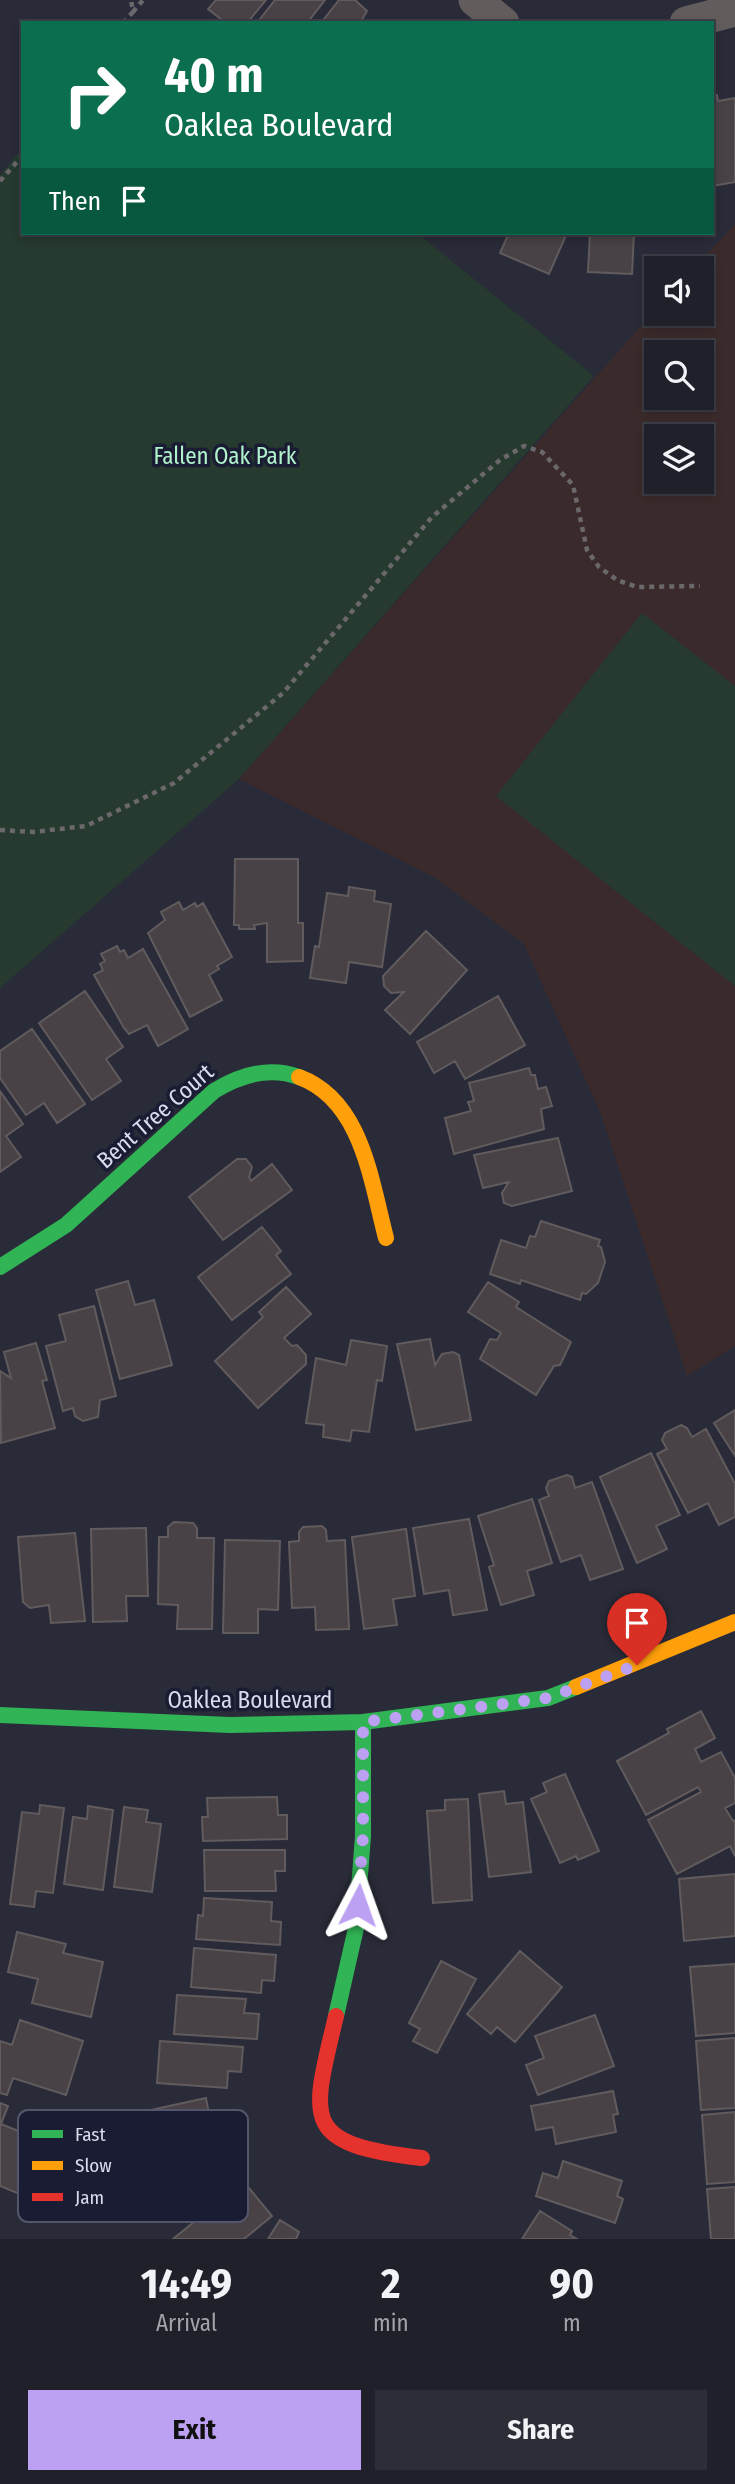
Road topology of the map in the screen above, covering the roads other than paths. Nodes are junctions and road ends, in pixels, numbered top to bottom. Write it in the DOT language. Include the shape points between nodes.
graph roads {
  1 [pos="475,0"];
  2 [pos="735,10"];
  3 [pos="501,21"];
  4 [pos="694,21"];
  5 [pos="386,1238"];
  6 [pos="0,1267"];
  7 [pos="735,1622"];
  8 [pos="0,1716"];
  9 [pos="363,1722"];
  10 [pos="422,2158"];
  1 -- 3 [label="street"];
  2 -- 4 [label="street"];
  5 -- 6 [label="street, Bent Tree Court" via="356,1136 336,1098 299,1075 274,1070 237,1077 214,1091 66,1225"];
  7 -- 9 [label="street, Oaklea Boulevard" via="548,1698"];
  8 -- 9 [label="street, Oaklea Boulevard" via="230,1725"];
  9 -- 10 [label="street" via="363,1836 356,1928 318,2092 321,2118 338,2137 382,2153"];
}
